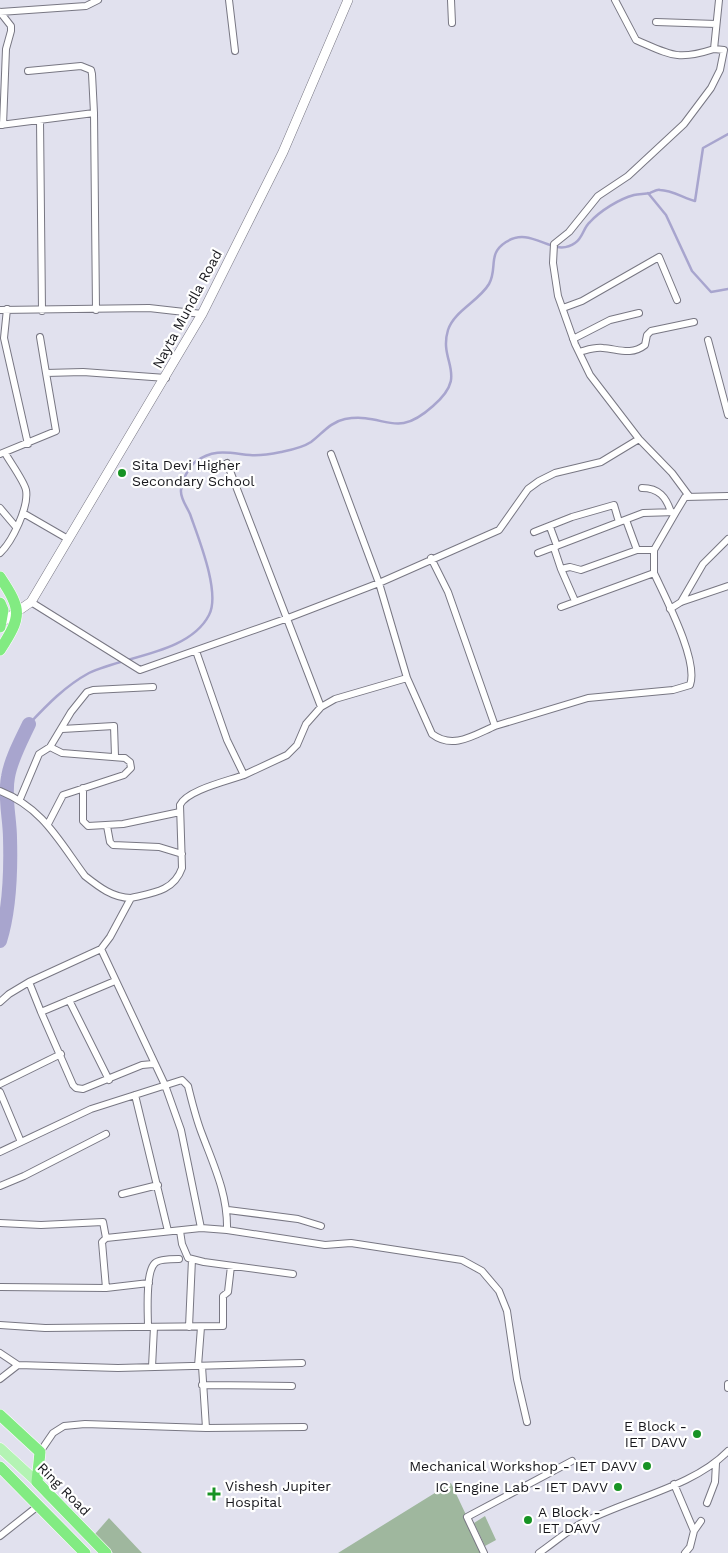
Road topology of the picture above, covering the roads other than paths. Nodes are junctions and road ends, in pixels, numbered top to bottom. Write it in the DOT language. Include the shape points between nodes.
graph roads {
  1 [pos="98,0"];
  2 [pos="229,0"];
  3 [pos="348,0"];
  4 [pos="451,0"];
  5 [pos="615,0"];
  6 [pos="719,0"];
  7 [pos="656,22"];
  8 [pos="452,23"];
  9 [pos="716,24"];
  10 [pos="714,50"];
  11 [pos="235,51"];
  12 [pos="28,71"];
  13 [pos="94,112"];
  14 [pos="40,120"];
  15 [pos="2,125"];
  16 [pos="677,300"];
  17 [pos="563,308"];
  18 [pos="4,310"];
  19 [pos="96,310"];
  20 [pos="42,311"];
  21 [pos="639,313"];
  22 [pos="202,314"];
  23 [pos="694,322"];
  24 [pos="40,337"];
  25 [pos="573,339"];
  26 [pos="708,340"];
  27 [pos="579,352"];
  28 [pos="46,373"];
  29 [pos="166,378"];
  30 [pos="728,415"];
  31 [pos="638,439"];
  32 [pos="28,444"];
  33 [pos="2,453"];
  34 [pos="330,454"];
  35 [pos="227,463"];
  36 [pos="642,488"];
  37 [pos="689,496"];
  38 [pos="728,496"];
  39 [pos="0,508"];
  40 [pos="674,512"];
  41 [pos="23,513"];
  42 [pos="623,521"];
  43 [pos="16,527"];
  44 [pos="550,527"];
  45 [pos="534,532"];
  46 [pos="68,539"];
  47 [pos="728,539"];
  48 [pos="555,547"];
  49 [pos="637,550"];
  50 [pos="654,550"];
  51 [pos="0,553"];
  52 [pos="538,553"];
  53 [pos="431,558"];
  54 [pos="561,569"];
  55 [pos="654,572"];
  56 [pos="0,576"];
  57 [pos="379,583"];
  58 [pos="728,586"];
  59 [pos="575,601"];
  60 [pos="31,602"];
  61 [pos="681,602"];
  62 [pos="0,603"];
  63 [pos="561,607"];
  64 [pos="670,609"];
  65 [pos="18,612"];
  66 [pos="288,618"];
  67 [pos="1,624"];
  68 [pos="0,650"];
  69 [pos="196,651"];
  70 [pos="407,678"];
  71 [pos="153,687"];
  72 [pos="321,706"];
  73 [pos="495,726"];
  74 [pos="62,728"];
  75 [pos="50,747"];
  76 [pos="116,756"];
  77 [pos="244,775"];
  78 [pos="83,788"];
  79 [pos="0,791"];
  80 [pos="20,799"];
  81 [pos="180,812"];
  82 [pos="48,824"];
  83 [pos="107,826"];
  84 [pos="182,854"];
  85 [pos="131,898"];
  86 [pos="103,946"];
  87 [pos="115,981"];
  88 [pos="29,982"];
  89 [pos="69,1000"];
  90 [pos="0,1002"];
  91 [pos="41,1012"];
  92 [pos="60,1054"];
  93 [pos="153,1064"];
  94 [pos="108,1080"];
  95 [pos="0,1084"];
  96 [pos="165,1085"];
  97 [pos="0,1092"];
  98 [pos="135,1095"];
  99 [pos="106,1134"];
  100 [pos="21,1142"];
  101 [pos="0,1152"];
  102 [pos="0,1186"];
  103 [pos="158,1186"];
  104 [pos="122,1194"];
  105 [pos="228,1210"];
  106 [pos="0,1223"];
  107 [pos="321,1226"];
  108 [pos="201,1228"];
  109 [pos="227,1230"];
  110 [pos="168,1231"];
  111 [pos="180,1231"];
  112 [pos="106,1238"];
  113 [pos="178,1259"];
  114 [pos="192,1259"];
  115 [pos="231,1266"];
  116 [pos="293,1274"];
  117 [pos="149,1282"];
  118 [pos="0,1287"];
  119 [pos="106,1288"];
  120 [pos="0,1325"];
  121 [pos="151,1327"];
  122 [pos="189,1327"];
  123 [pos="201,1327"];
  124 [pos="0,1353"];
  125 [pos="302,1363"];
  126 [pos="18,1365"];
  127 [pos="200,1366"];
  128 [pos="152,1367"];
  129 [pos="0,1379"];
  130 [pos="728,1384"];
  131 [pos="202,1385"];
  132 [pos="292,1386"];
  133 [pos="728,1388"];
  134 [pos="0,1415"];
  135 [pos="527,1422"];
  136 [pos="304,1427"];
  137 [pos="206,1428"];
  138 [pos="0,1448"];
  139 [pos="728,1450"];
  140 [pos="40,1452"];
  141 [pos="572,1461"];
  142 [pos="716,1463"];
  143 [pos="0,1467"];
  144 [pos="37,1482"];
  145 [pos="674,1484"];
  146 [pos="707,1503"];
  147 [pos="38,1506"];
  148 [pos="701,1521"];
  149 [pos="694,1532"];
  150 [pos="0,1536"];
  151 [pos="85,1553"];
  152 [pos="106,1553"];
  153 [pos="484,1553"];
  154 [pos="539,1553"];
  155 [pos="685,1553"];
  1 -- 15 [label="street" via="86,6 0,12 11,26 6,49"];
  2 -- 11 [label="street"];
  3 -- 22 [label="main road, Nayta Mundla Road" via="283,152"];
  4 -- 8 [label="street"];
  5 -- 10 [label="street" via="636,40 670,55"];
  6 -- 9 [label="street"];
  7 -- 9 [label="street"];
  9 -- 10 [label="street"];
  10 -- 17 [label="street" via="724,50 720,70 712,88 684,124 628,176 598,196 555,247 553,262"];
  12 -- 13 [label="street" via="87,68 92,74"];
  13 -- 14 [label="street"];
  13 -- 19 [label="street"];
  14 -- 15 [label="street"];
  14 -- 20 [label="street"];
  16 -- 17 [label="street" via="659,257"];
  17 -- 25 [label="street"];
  18 -- 20 [label="street"];
  18 -- 32 [label="street" via="4,338"];
  19 -- 20 [label="street"];
  19 -- 22 [label="street" via="149,308"];
  21 -- 25 [label="street" via="610,320"];
  22 -- 29 [label="main road, Nayta Mundla Road"];
  23 -- 27 [label="street" via="650,331 645,345 631,351 602,348"];
  24 -- 28 [label="street"];
  25 -- 27 [label="street"];
  26 -- 30 [label="street"];
  27 -- 31 [label="street" via="590,374"];
  28 -- 29 [label="street" via="83,372"];
  28 -- 32 [label="street" via="56,431"];
  29 -- 46 [label="main road, Nayta Mundla Road"];
  31 -- 37 [label="street" via="672,473"];
  31 -- 53 [label="street" via="601,462 555,473 539,482 528,489 499,530"];
  32 -- 33 [label="street"];
  33 -- 41 [label="street" via="26,490"];
  34 -- 57 [label="street"];
  35 -- 66 [label="street"];
  36 -- 40 [label="street" via="660,493"];
  37 -- 38 [label="street"];
  37 -- 40 [label="street"];
  39 -- 43 [label="street"];
  40 -- 42 [label="street" via="643,514"];
  40 -- 50 [label="street"];
  41 -- 43 [label="street"];
  41 -- 46 [label="street"];
  42 -- 44 [label="street" via="614,505"];
  42 -- 48 [label="street"];
  42 -- 49 [label="street"];
  43 -- 51 [label="street" via="11,540"];
  44 -- 45 [label="street"];
  44 -- 48 [label="street"];
  46 -- 60 [label="main road, Nayta Mundla Road"];
  47 -- 61 [label="street" via="703,564"];
  48 -- 52 [label="street"];
  48 -- 54 [label="street"];
  49 -- 50 [label="street"];
  49 -- 54 [label="street" via="581,570"];
  50 -- 55 [label="street"];
  53 -- 57 [label="street"];
  53 -- 73 [label="street" via="448,592"];
  54 -- 59 [label="street"];
  55 -- 59 [label="street"];
  55 -- 64 [label="street"];
  56 -- 65 [label="highway" via="14,598"];
  57 -- 66 [label="street"];
  57 -- 70 [label="street"];
  58 -- 61 [label="street"];
  59 -- 63 [label="street"];
  60 -- 65 [label="main road, Nayta Mundla Road"];
  60 -- 69 [label="street" via="140,670"];
  61 -- 64 [label="street"];
  62 -- 67 [label="highway"];
  64 -- 73 [label="street" via="686,645 692,678 690,685 673,690 588,698"];
  65 -- 67 [label="main road, Nayta Mundla Road"];
  65 -- 68 [label="highway" via="13,630"];
  66 -- 69 [label="street"];
  66 -- 72 [label="street"];
  69 -- 77 [label="street" via="220,723"];
  70 -- 72 [label="street"];
  70 -- 73 [label="street" via="432,734 439,740 462,741"];
  71 -- 74 [label="street" via="87,692"];
  72 -- 77 [label="street" via="306,724 297,745 287,755"];
  74 -- 75 [label="street"];
  74 -- 76 [label="street" via="114,726"];
  75 -- 76 [label="street" via="91,756"];
  75 -- 80 [label="street" via="39,754"];
  76 -- 78 [label="street" via="128,760 129,772"];
  77 -- 81 [label="street" via="191,794 183,799"];
  78 -- 82 [label="street" via="63,796"];
  78 -- 83 [label="street" via="84,825"];
  79 -- 80 [label="street"];
  80 -- 82 [label="street"];
  81 -- 83 [label="street"];
  81 -- 84 [label="street"];
  82 -- 85 [label="street" via="85,876 121,898"];
  83 -- 84 [label="street" via="113,845 159,847"];
  84 -- 85 [label="street" via="182,868 171,886"];
  85 -- 86 [label="street"];
  86 -- 87 [label="street"];
  86 -- 88 [label="street"];
  87 -- 89 [label="street"];
  87 -- 93 [label="street"];
  88 -- 90 [label="street"];
  88 -- 91 [label="street"];
  89 -- 91 [label="street"];
  89 -- 94 [label="street"];
  91 -- 92 [label="street"];
  92 -- 94 [label="street" via="76,1088 84,1089"];
  92 -- 95 [label="street"];
  93 -- 94 [label="street"];
  93 -- 96 [label="street"];
  96 -- 98 [label="street"];
  96 -- 105 [label="street" via="182,1080 188,1086"];
  96 -- 108 [label="street" via="181,1130"];
  97 -- 100 [label="street"];
  98 -- 100 [label="street" via="90,1109"];
  98 -- 103 [label="street"];
  99 -- 102 [label="street"];
  100 -- 101 [label="street"];
  103 -- 104 [label="street"];
  103 -- 110 [label="street"];
  105 -- 107 [label="street" via="298,1219"];
  105 -- 109 [label="street"];
  106 -- 112 [label="street" via="103,1222"];
  108 -- 109 [label="street"];
  108 -- 111 [label="street"];
  109 -- 135 [label="street" via="325,1245 351,1243 462,1260 482,1271 499,1291 507,1311"];
  110 -- 111 [label="street"];
  110 -- 112 [label="street"];
  111 -- 114 [label="street" via="182,1244 188,1258"];
  112 -- 119 [label="street" via="102,1242"];
  113 -- 117 [label="street" via="155,1263"];
  114 -- 115 [label="street"];
  114 -- 122 [label="street"];
  115 -- 116 [label="street"];
  115 -- 123 [label="street" via="228,1292 223,1296 223,1326"];
  117 -- 119 [label="street"];
  117 -- 121 [label="street"];
  118 -- 119 [label="street"];
  120 -- 121 [label="street"];
  121 -- 122 [label="street"];
  121 -- 128 [label="street"];
  122 -- 123 [label="street"];
  123 -- 127 [label="street"];
  124 -- 126 [label="street"];
  125 -- 127 [label="street"];
  126 -- 128 [label="street"];
  126 -- 129 [label="street"];
  127 -- 128 [label="street"];
  127 -- 131 [label="street"];
  130 -- 133 [label="street"];
  131 -- 132 [label="street"];
  131 -- 137 [label="street"];
  134 -- 140 [label="highway"];
  136 -- 137 [label="street"];
  137 -- 140 [label="street" via="64,1426 53,1433"];
  138 -- 144 [label="main road, Ring Road"];
  139 -- 142 [label="street"];
  140 -- 144 [label="highway"];
  141 -- 153 [label="street" via="467,1517"];
  142 -- 145 [label="street"];
  142 -- 146 [label="street" via="715,1482"];
  143 -- 147 [label="highway"];
  144 -- 152 [label="highway, Ring Road"];
  145 -- 149 [label="street"];
  145 -- 154 [label="street" via="579,1524"];
  147 -- 150 [label="street"];
  147 -- 151 [label="highway"];
  148 -- 149 [label="street"];
  149 -- 155 [label="street"];
}
